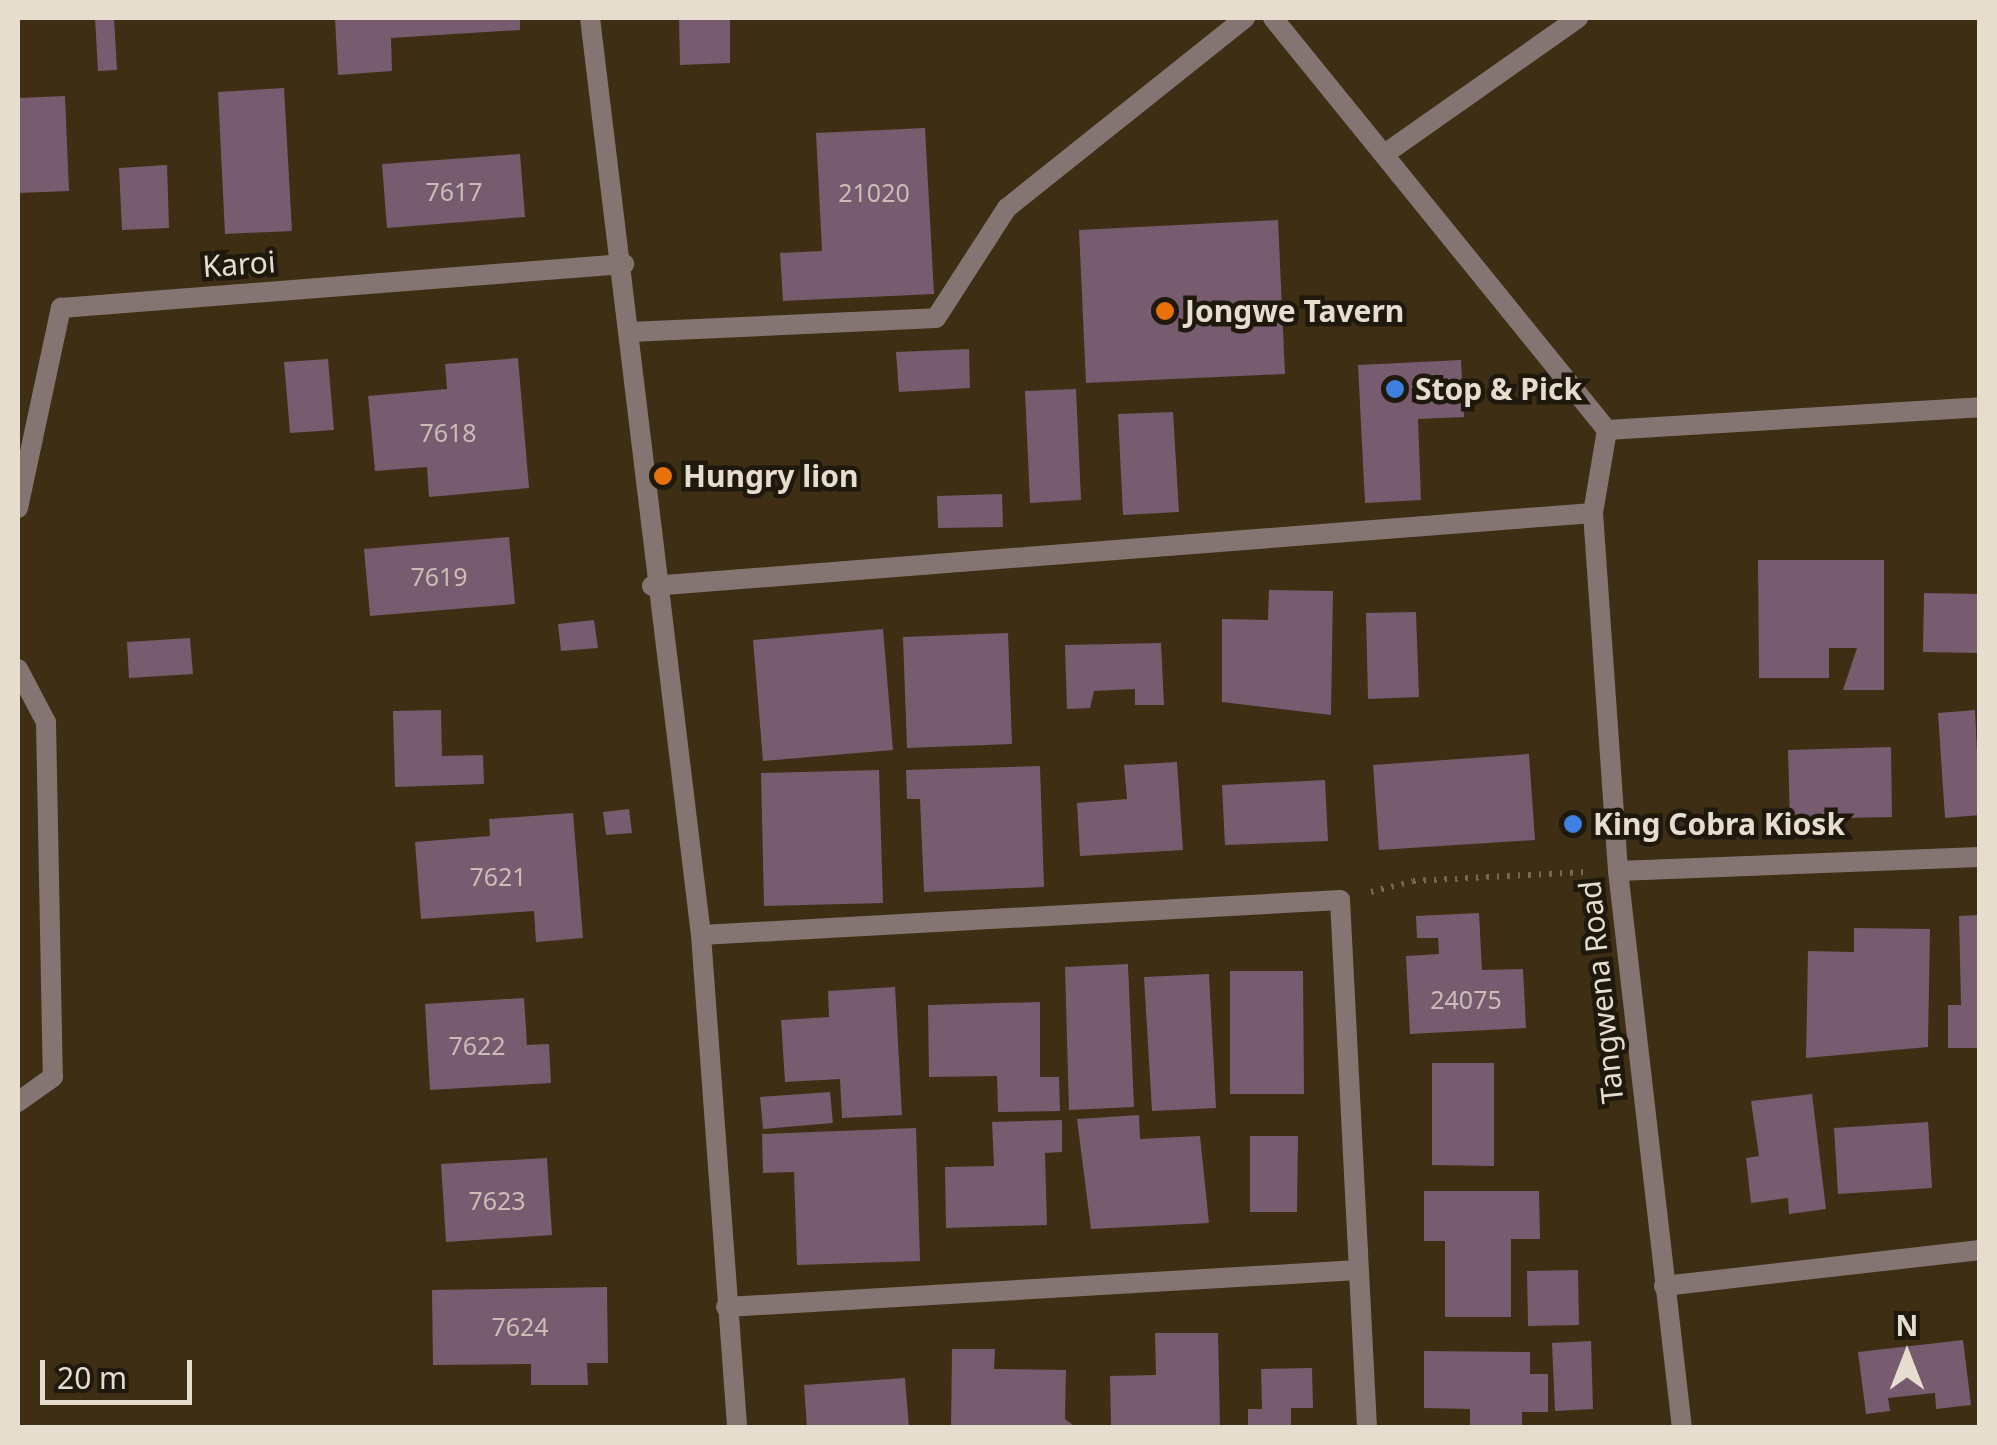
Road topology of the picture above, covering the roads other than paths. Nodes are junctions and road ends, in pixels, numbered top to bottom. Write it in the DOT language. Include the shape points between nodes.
graph roads {
  1 [pos="590,18"];
  2 [pos="1245,18"];
  3 [pos="1273,18"];
  4 [pos="1578,18"];
  5 [pos="1386,153"];
  6 [pos="624,264"];
  7 [pos="630,332"];
  8 [pos="1980,408"];
  9 [pos="1607,430"];
  10 [pos="18,508"];
  11 [pos="1594,512"];
  12 [pos="652,586"];
  13 [pos="18,669"];
  14 [pos="1980,857"];
  15 [pos="1618,870"];
  16 [pos="701,935"];
  17 [pos="18,1102"];
  18 [pos="1980,1250"];
  19 [pos="1358,1270"];
  20 [pos="1664,1286"];
  21 [pos="726,1308"];
  22 [pos="738,1428"];
  23 [pos="1367,1428"];
  24 [pos="1682,1428"];
  1 -- 6 [label="street"];
  2 -- 7 [label="street" via="1006,208 936,318"];
  3 -- 5 [label="street"];
  4 -- 5 [label="street"];
  5 -- 9 [label="street"];
  6 -- 7 [label="street"];
  6 -- 10 [label="street, Karoi" via="62,308"];
  7 -- 12 [label="street"];
  8 -- 9 [label="street"];
  9 -- 11 [label="street, Tangwena Road"];
  11 -- 12 [label="street"];
  11 -- 15 [label="street, Tangwena Road"];
  12 -- 16 [label="street"];
  13 -- 17 [label="street" via="46,722 54,1077"];
  14 -- 15 [label="street"];
  15 -- 20 [label="street, Tangwena Road"];
  16 -- 19 [label="street" via="1340,900"];
  16 -- 21 [label="street"];
  18 -- 20 [label="street"];
  19 -- 21 [label="street"];
  19 -- 23 [label="street"];
  20 -- 24 [label="street, Tangwena Road"];
  21 -- 22 [label="street"];
}
